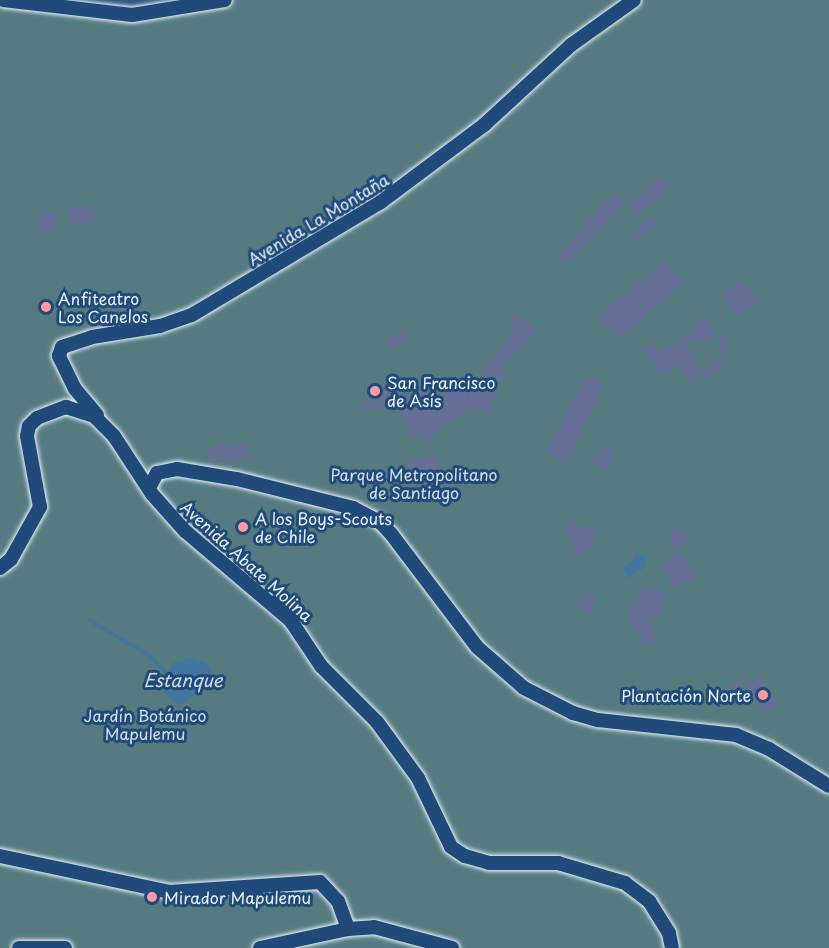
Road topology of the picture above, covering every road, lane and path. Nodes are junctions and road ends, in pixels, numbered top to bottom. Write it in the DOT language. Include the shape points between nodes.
graph roads {
  1 [pos="3,0"];
  2 [pos="225,0"];
  3 [pos="634,0"];
  4 [pos="110,431"];
  5 [pos="148,488"];
  6 [pos="0,568"];
  7 [pos="829,786"];
  8 [pos="0,856"];
  9 [pos="348,929"];
  10 [pos="19,948"];
  11 [pos="65,948"];
  12 [pos="260,948"];
  13 [pos="452,948"];
  14 [pos="672,948"];
  1 -- 2 [label="street" via="132,15"];
  3 -- 4 [label="street, Avenida La Montaña" via="572,45 475,132 381,202 192,315 160,326 92,337 62,347 58,356 75,388"];
  4 -- 5 [label="street, Avenida Abate Molina"];
  4 -- 6 [label="street" via="86,412 66,407 37,418 29,426 28,445 40,507 11,559"];
  5 -- 7 [label="street" via="157,474 177,469 237,479 353,508 381,523 477,647 524,688 573,713 598,720 736,735 778,753"];
  5 -- 14 [label="street, Avenida Abate Molina" via="185,531 291,621 321,666 377,722 418,778 451,847 489,863 558,863 625,883 649,901 669,933"];
  8 -- 9 [label="street" via="169,892 320,882 338,901"];
  9 -- 12 [label="street"];
  9 -- 13 [label="street" via="374,927"];
  10 -- 11 [label="street"];
}
